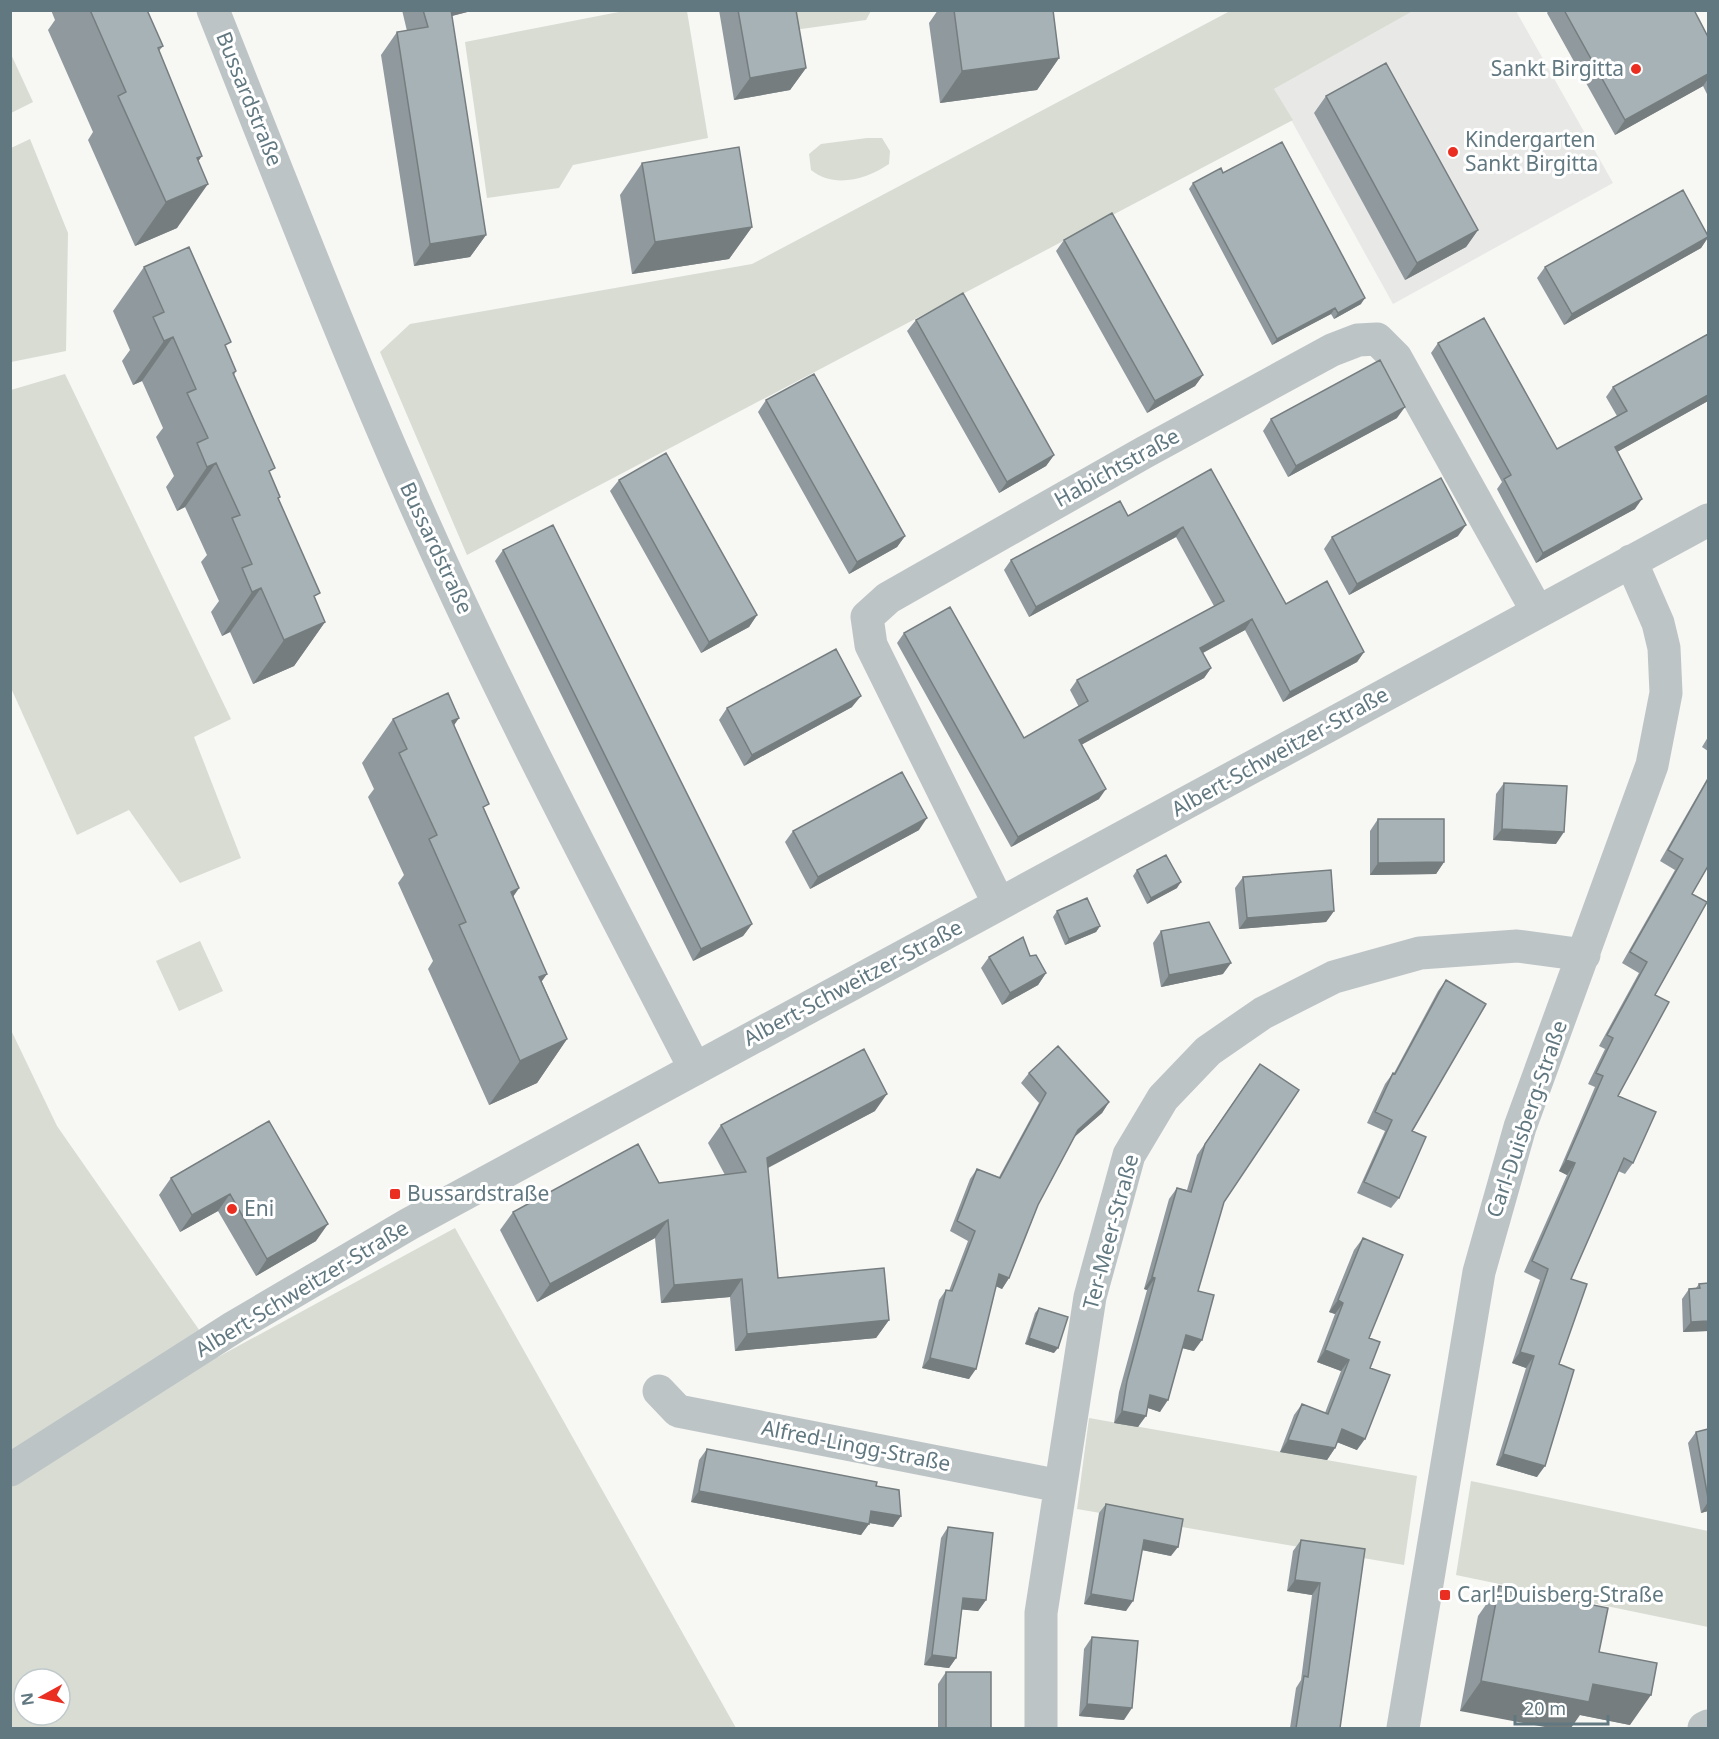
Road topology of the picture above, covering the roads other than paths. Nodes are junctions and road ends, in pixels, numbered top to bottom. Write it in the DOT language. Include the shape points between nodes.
graph roads {
  1 [pos="213,10"];
  2 [pos="1708,520"];
  3 [pos="1631,561"];
  4 [pos="1538,611"];
  5 [pos="999,903"];
  6 [pos="1584,955"];
  7 [pos="695,1069"];
  8 [pos="659,1391"];
  9 [pos="10,1470"];
  10 [pos="1060,1486"];
  11 [pos="1708,1726"];
  12 [pos="1041,1728"];
  13 [pos="1403,1728"];
  14 [pos="1704,1728"];
  1 -- 7 [label="street, Bussardstraße" via="356,368 424,525"];
  2 -- 3 [label="street, Albert-Schweitzer-Straße"];
  3 -- 4 [label="street, Albert-Schweitzer-Straße"];
  3 -- 6 [label="street, Carl-Duisberg-Straße" via="1665,648 1666,693 1652,765"];
  4 -- 5 [label="street, Albert-Schweitzer-Straße"];
  4 -- 5 [label="street, Habichtstraße" via="1396,358 1377,339 1358,339 1332,350 888,598 867,617 871,645"];
  5 -- 7 [label="street, Albert-Schweitzer-Straße"];
  6 -- 10 [label="street, Ter-Meer-Straße" via="1517,946 1420,953 1334,977 1263,1013 1208,1051 1163,1098 1129,1155 1090,1297"];
  6 -- 13 [label="street, Carl-Duisberg-Straße" via="1520,1127 1479,1272"];
  7 -- 9 [label="street, Albert-Schweitzer-Straße" via="409,1224 234,1327"];
  8 -- 10 [label="street, Alfred-Lingg-Straße" via="678,1411"];
  10 -- 12 [label="street, Ter-Meer-Straße" via="1041,1613"];
  11 -- 14 [label="street"];
}
